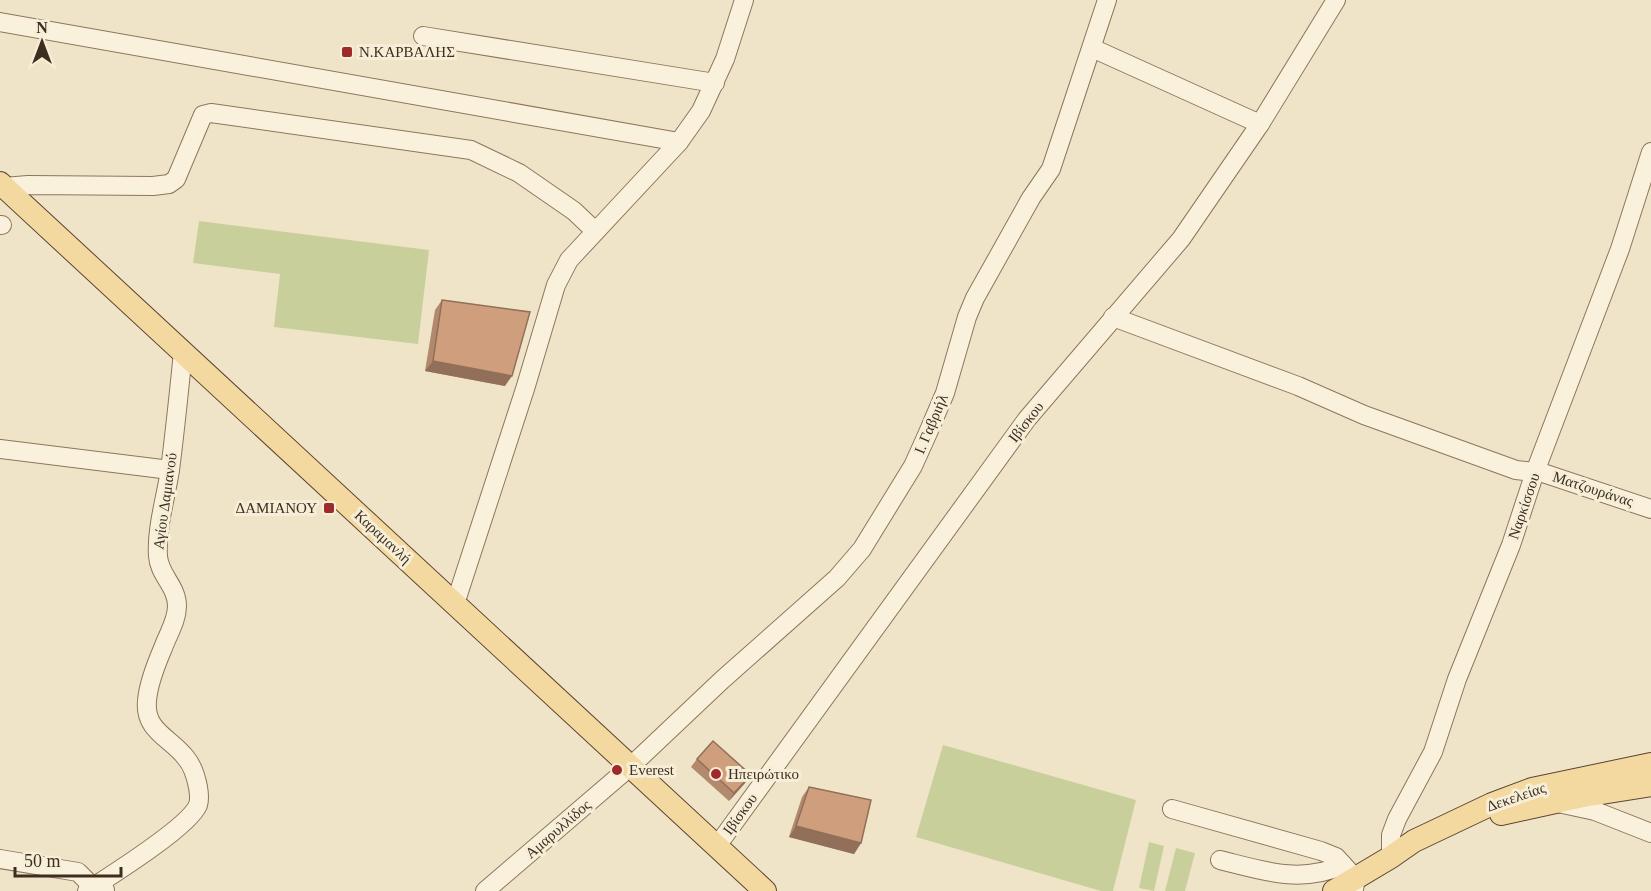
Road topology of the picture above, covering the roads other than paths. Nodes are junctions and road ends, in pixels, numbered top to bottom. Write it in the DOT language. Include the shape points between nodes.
graph roads {
  1 [pos="744,0"];
  2 [pos="1107,0"];
  3 [pos="1336,0"];
  4 [pos="0,22"];
  5 [pos="423,36"];
  6 [pos="1092,48"];
  7 [pos="715,83"];
  8 [pos="1260,124"];
  9 [pos="679,141"];
  10 [pos="1651,152"];
  11 [pos="2,185"];
  12 [pos="595,231"];
  13 [pos="1113,317"];
  14 [pos="183,352"];
  15 [pos="0,449"];
  16 [pos="170,470"];
  17 [pos="1535,472"];
  18 [pos="1651,508"];
  19 [pos="455,604"];
  20 [pos="1651,764"];
  21 [pos="631,766"];
  22 [pos="1651,785"];
  23 [pos="1553,802"];
  24 [pos="1172,809"];
  25 [pos="1651,833"];
  26 [pos="717,846"];
  27 [pos="1391,857"];
  28 [pos="0,859"];
  29 [pos="1220,860"];
  30 [pos="1351,878"];
  31 [pos="752,886"];
  32 [pos="96,890"];
  33 [pos="485,891"];
  34 [pos="1334,891"];
  1 -- 7 [label="street"];
  2 -- 6 [label="street, Ι. Γαβριήλ"];
  3 -- 8 [label="street, Ιβίσκου"];
  4 -- 9 [label="street"];
  5 -- 7 [label="street"];
  6 -- 8 [label="street"];
  6 -- 21 [label="street, Ι. Γαβριήλ" via="1051,169 975,298 945,393 913,466 862,549 837,578"];
  7 -- 9 [label="street"];
  8 -- 13 [label="street, Ιβίσκου" via="1181,239"];
  9 -- 12 [label="street"];
  10 -- 17 [label="street, Ναρκίσσου" via="1620,249"];
  11 -- 12 [label="street" via="169,184 176,179 203,116 211,113 471,150 519,173"];
  11 -- 14 [label="main road, Καραμανλή"];
  12 -- 19 [label="street" via="569,260 556,285"];
  13 -- 17 [label="street, Ματζουράνας" via="1298,386 1364,415 1515,470"];
  13 -- 26 [label="street, Ιβίσκου" via="1027,419"];
  14 -- 16 [label="street, Αγίου Δαμιανού"];
  14 -- 19 [label="main road, Καραμανλή"];
  15 -- 16 [label="street"];
  16 -- 32 [label="street, Αγίου Δαμιανού" via="158,558 175,592 177,606 147,706 151,724 187,758 200,796 191,816"];
  17 -- 18 [label="street, Ματζουράνας"];
  17 -- 27 [label="street, Ναρκίσσου" via="1432,752 1391,835"];
  19 -- 21 [label="main road, Καραμανλή"];
  20 -- 27 [label="main road, Δεκελείας" via="1532,789 1414,841"];
  21 -- 26 [label="main road, Καραμανλή"];
  21 -- 33 [label="street, Αμαρυλλίδος"];
  22 -- 23 [label="main road, Δεκελείας"];
  23 -- 25 [label="street" via="1596,811"];
  23 -- 27 [label="main road, Δεκελείας" via="1493,816"];
  24 -- 30 [label="street" via="1321,851 1335,857"];
  26 -- 31 [label="main road, Καραμανλή"];
  27 -- 30 [label="main road, Δεκελείας"];
  28 -- 32 [label="street" via="78,872"];
  29 -- 30 [label="street" via="1269,873 1326,873"];
  30 -- 34 [label="main road, Δεκελείας"];
}
